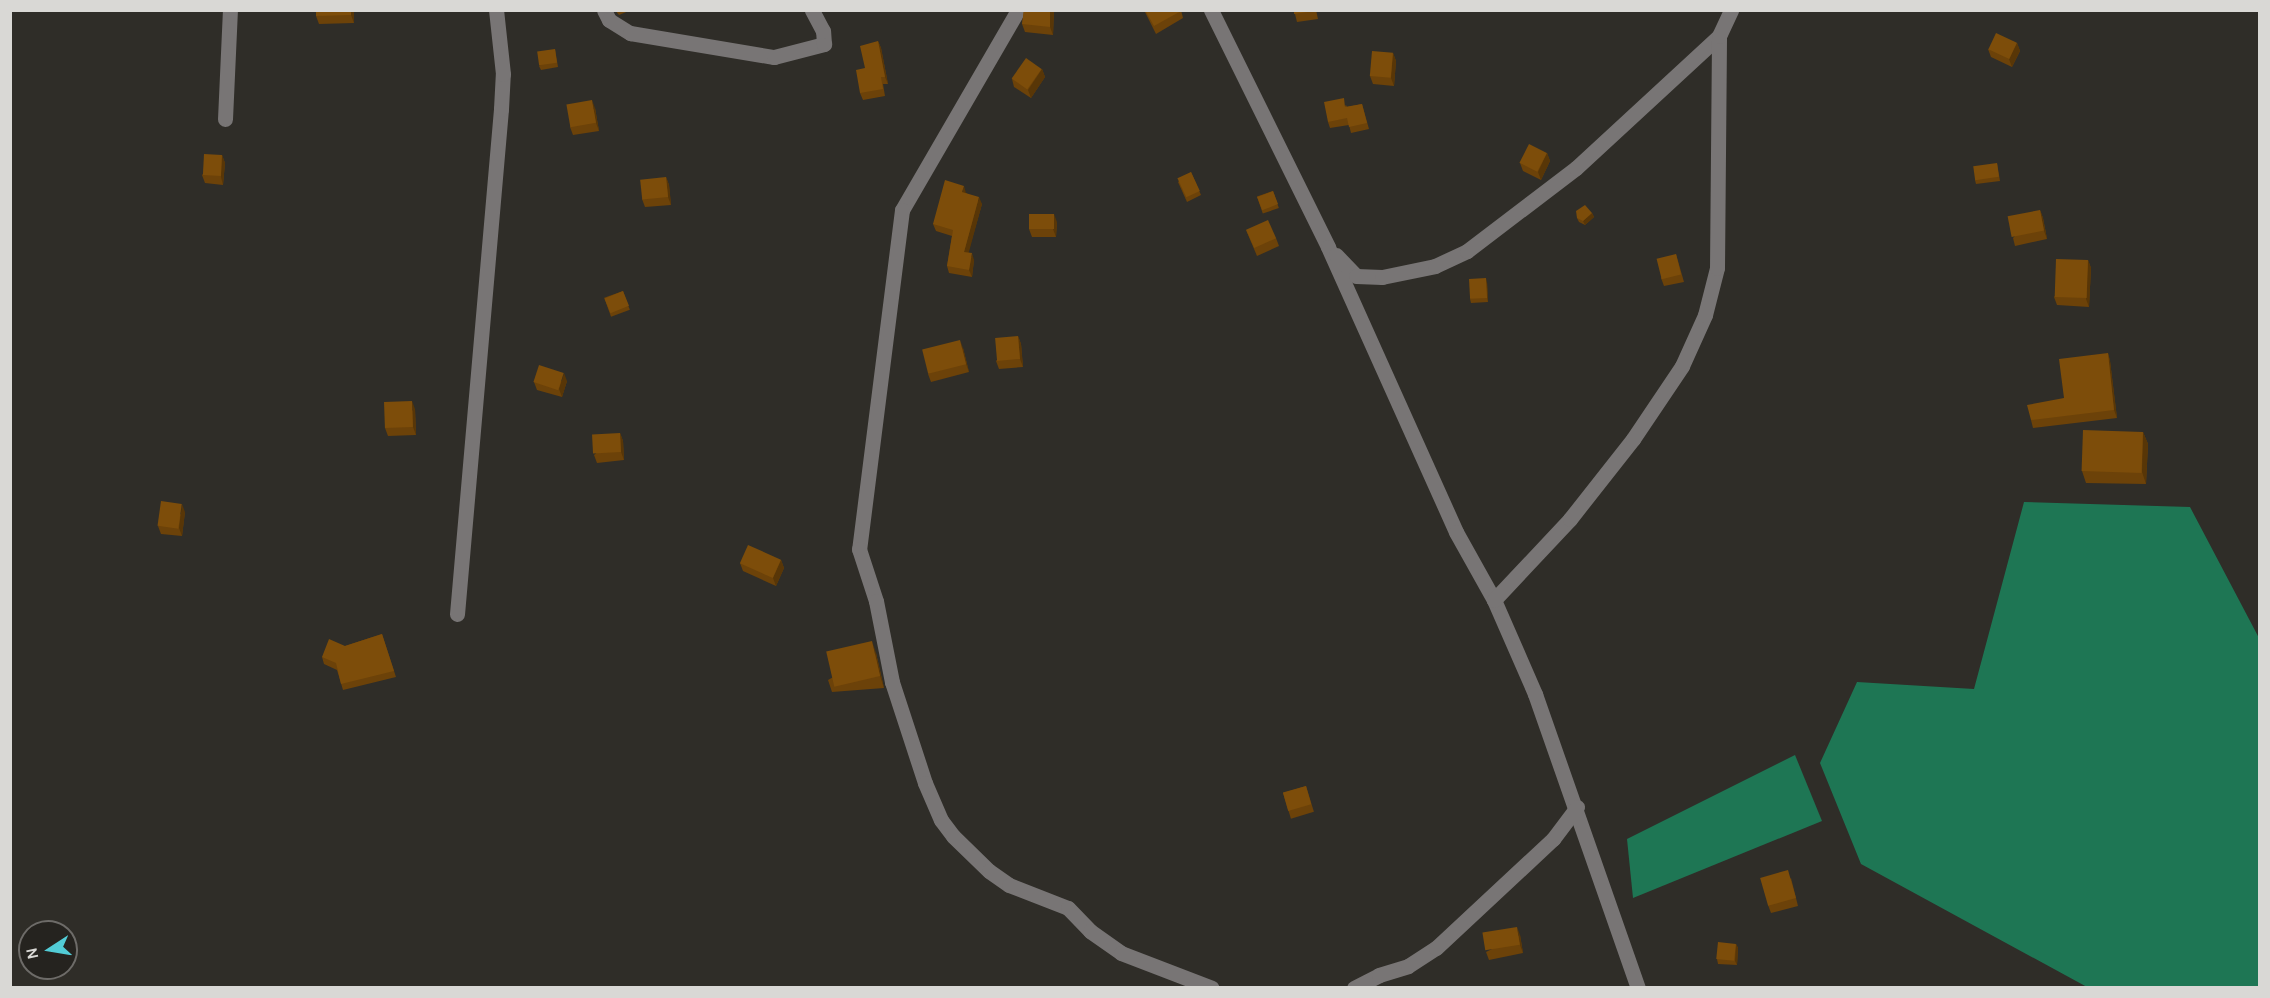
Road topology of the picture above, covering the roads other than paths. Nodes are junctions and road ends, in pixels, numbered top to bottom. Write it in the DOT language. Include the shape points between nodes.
graph roads {
  1 [pos="230,10"];
  2 [pos="496,10"];
  3 [pos="604,10"];
  4 [pos="812,10"];
  5 [pos="1018,10"];
  6 [pos="1210,10"];
  7 [pos="1731,10"];
  8 [pos="1719,36"];
  9 [pos="225,118"];
  10 [pos="1328,247"];
  11 [pos="1494,600"];
  12 [pos="457,614"];
  13 [pos="1577,807"];
  14 [pos="1212,987"];
  15 [pos="1354,987"];
  16 [pos="1638,987"];
  1 -- 9 [label="street"];
  2 -- 12 [label="street" via="502,66 501,109"];
  3 -- 4 [label="street" via="609,20 630,33 774,57 824,44 823,31"];
  5 -- 14 [label="street" via="902,210 859,549 876,601 892,682 925,783 941,820 953,836 1003,880 1068,908 1090,931 1121,953"];
  6 -- 10 [label="street"];
  7 -- 8 [label="street"];
  8 -- 10 [label="street" via="1576,168 1467,251 1409,274 1356,276"];
  8 -- 11 [label="street" via="1717,268 1705,315 1682,366 1633,440 1570,519"];
  10 -- 11 [label="street" via="1456,532"];
  11 -- 13 [label="street" via="1539,703"];
  13 -- 15 [label="street" via="1553,839 1436,948 1408,966"];
  13 -- 16 [label="street" via="1588,849"];
}
